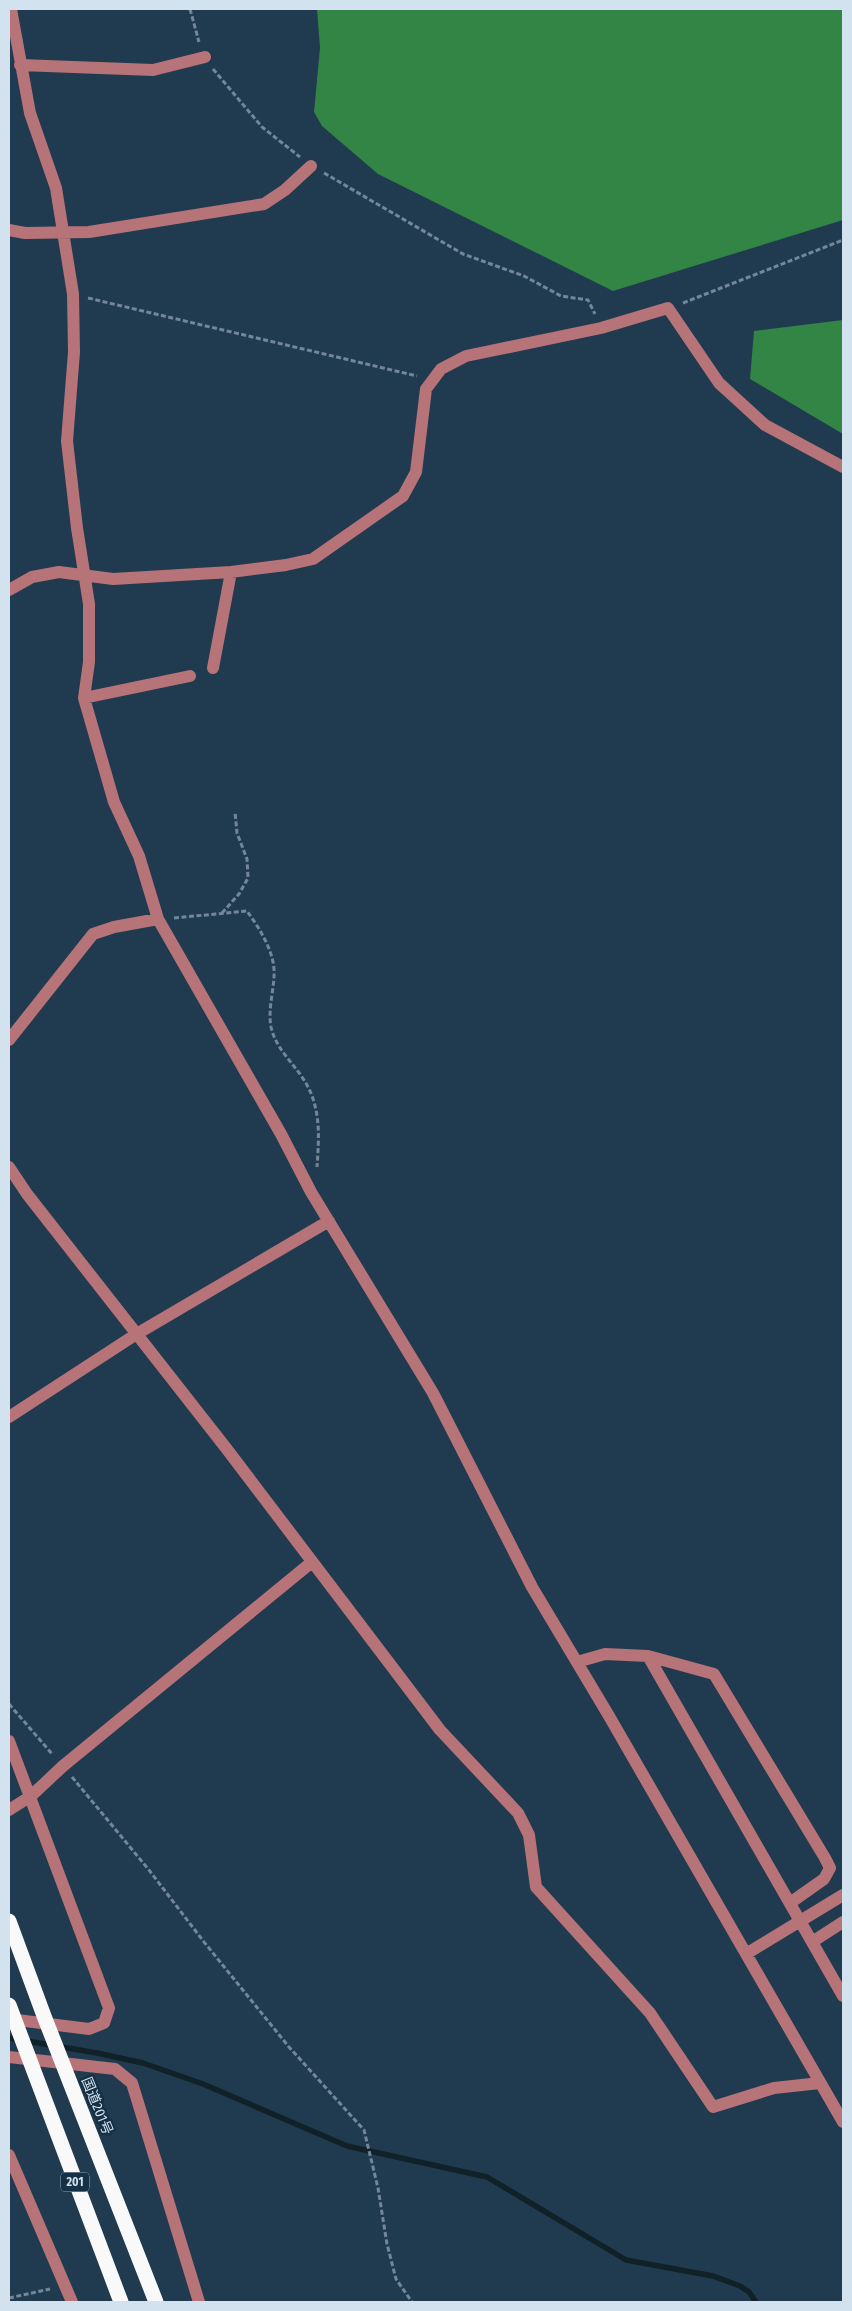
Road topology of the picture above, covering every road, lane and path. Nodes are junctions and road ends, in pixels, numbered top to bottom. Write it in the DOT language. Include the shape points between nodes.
graph roads {
  1 [pos="11,9"];
  2 [pos="190,9"];
  3 [pos="205,57"];
  4 [pos="20,65"];
  5 [pos="312,166"];
  6 [pos="9,230"];
  7 [pos="63,234"];
  8 [pos="843,240"];
  9 [pos="74,294"];
  10 [pos="668,308"];
  11 [pos="599,328"];
  12 [pos="432,380"];
  13 [pos="843,468"];
  14 [pos="231,572"];
  15 [pos="85,577"];
  16 [pos="9,590"];
  17 [pos="213,668"];
  18 [pos="190,676"];
  19 [pos="84,698"];
  20 [pos="236,812"];
  21 [pos="222,914"];
  22 [pos="158,919"];
  23 [pos="9,1040"];
  24 [pos="9,1167"];
  25 [pos="311,1192"];
  26 [pos="328,1220"];
  27 [pos="135,1334"];
  28 [pos="9,1417"];
  29 [pos="312,1562"];
  30 [pos="648,1656"];
  31 [pos="577,1662"];
  32 [pos="9,1704"];
  33 [pos="9,1742"];
  34 [pos="63,1766"];
  35 [pos="31,1796"];
  36 [pos="9,1810"];
  37 [pos="843,1895"];
  38 [pos="790,1903"];
  39 [pos="9,1921"];
  40 [pos="800,1921"];
  41 [pos="843,1922"];
  42 [pos="812,1942"];
  43 [pos="746,1954"];
  44 [pos="843,1996"];
  45 [pos="9,2012"];
  46 [pos="9,2057"];
  47 [pos="820,2083"];
  48 [pos="843,2122"];
  49 [pos="9,2155"];
  50 [pos="66,2286"];
  51 [pos="9,2298"];
  52 [pos="72,2302"];
  53 [pos="120,2302"];
  54 [pos="156,2302"];
  55 [pos="199,2302"];
  56 [pos="412,2302"];
  1 -- 4 [label="street"];
  2 -- 3 [label="path"];
  3 -- 4 [label="street" via="153,70"];
  3 -- 5 [label="path" via="262,127"];
  4 -- 7 [label="street" via="30,113 56,188"];
  5 -- 7 [label="street" via="264,204"];
  5 -- 11 [label="path" via="463,254 524,276 561,296 588,300"];
  6 -- 7 [label="street"];
  7 -- 9 [label="street"];
  8 -- 10 [label="path"];
  9 -- 12 [label="path"];
  9 -- 15 [label="street" via="74,352 67,442"];
  10 -- 11 [label="street"];
  10 -- 13 [label="street" via="719,383 764,425"];
  11 -- 12 [label="street" via="466,356 441,369"];
  12 -- 14 [label="street" via="426,389 416,472 403,496 312,559"];
  14 -- 15 [label="street" via="114,579"];
  14 -- 17 [label="street"];
  15 -- 16 [label="street" via="58,572 32,577"];
  15 -- 19 [label="street" via="89,662"];
  18 -- 19 [label="street"];
  19 -- 22 [label="street" via="114,802 139,856"];
  20 -- 21 [label="path" via="237,833 247,859 248,878"];
  21 -- 22 [label="path"];
  21 -- 25 [label="path" via="246,911 258,926 268,949 274,974 271,1025 276,1041 306,1084 318,1111 319,1140"];
  22 -- 23 [label="street" via="93,934"];
  22 -- 25 [label="street"];
  24 -- 27 [label="street"];
  25 -- 26 [label="street"];
  26 -- 27 [label="street"];
  26 -- 31 [label="street" via="433,1393 532,1587"];
  27 -- 28 [label="street"];
  27 -- 29 [label="street"];
  29 -- 34 [label="street"];
  29 -- 47 [label="street" via="440,1730 518,1813 529,1835 536,1887 650,2013 714,2107 774,2088"];
  30 -- 31 [label="street" via="605,1654"];
  30 -- 38 [label="street"];
  30 -- 38 [label="street" via="714,1674 825,1858 830,1868 824,1879"];
  31 -- 43 [label="street"];
  32 -- 34 [label="path"];
  33 -- 35 [label="street"];
  34 -- 35 [label="street"];
  34 -- 56 [label="path" via="289,2047 364,2130 378,2188 386,2244 396,2279"];
  35 -- 36 [label="street"];
  35 -- 45 [label="street" via="109,2008 104,2023 89,2029"];
  37 -- 40 [label="street"];
  38 -- 40 [label="street"];
  39 -- 54 [label="highway, 国道201号 / 201"];
  40 -- 42 [label="street"];
  40 -- 43 [label="street"];
  41 -- 42 [label="street"];
  42 -- 44 [label="street"];
  43 -- 47 [label="street"];
  45 -- 53 [label="highway, 201"];
  46 -- 55 [label="street" via="116,2069 132,2083"];
  47 -- 48 [label="street"];
  49 -- 50 [label="street"];
  50 -- 51 [label="path"];
  50 -- 52 [label="street"];
}
